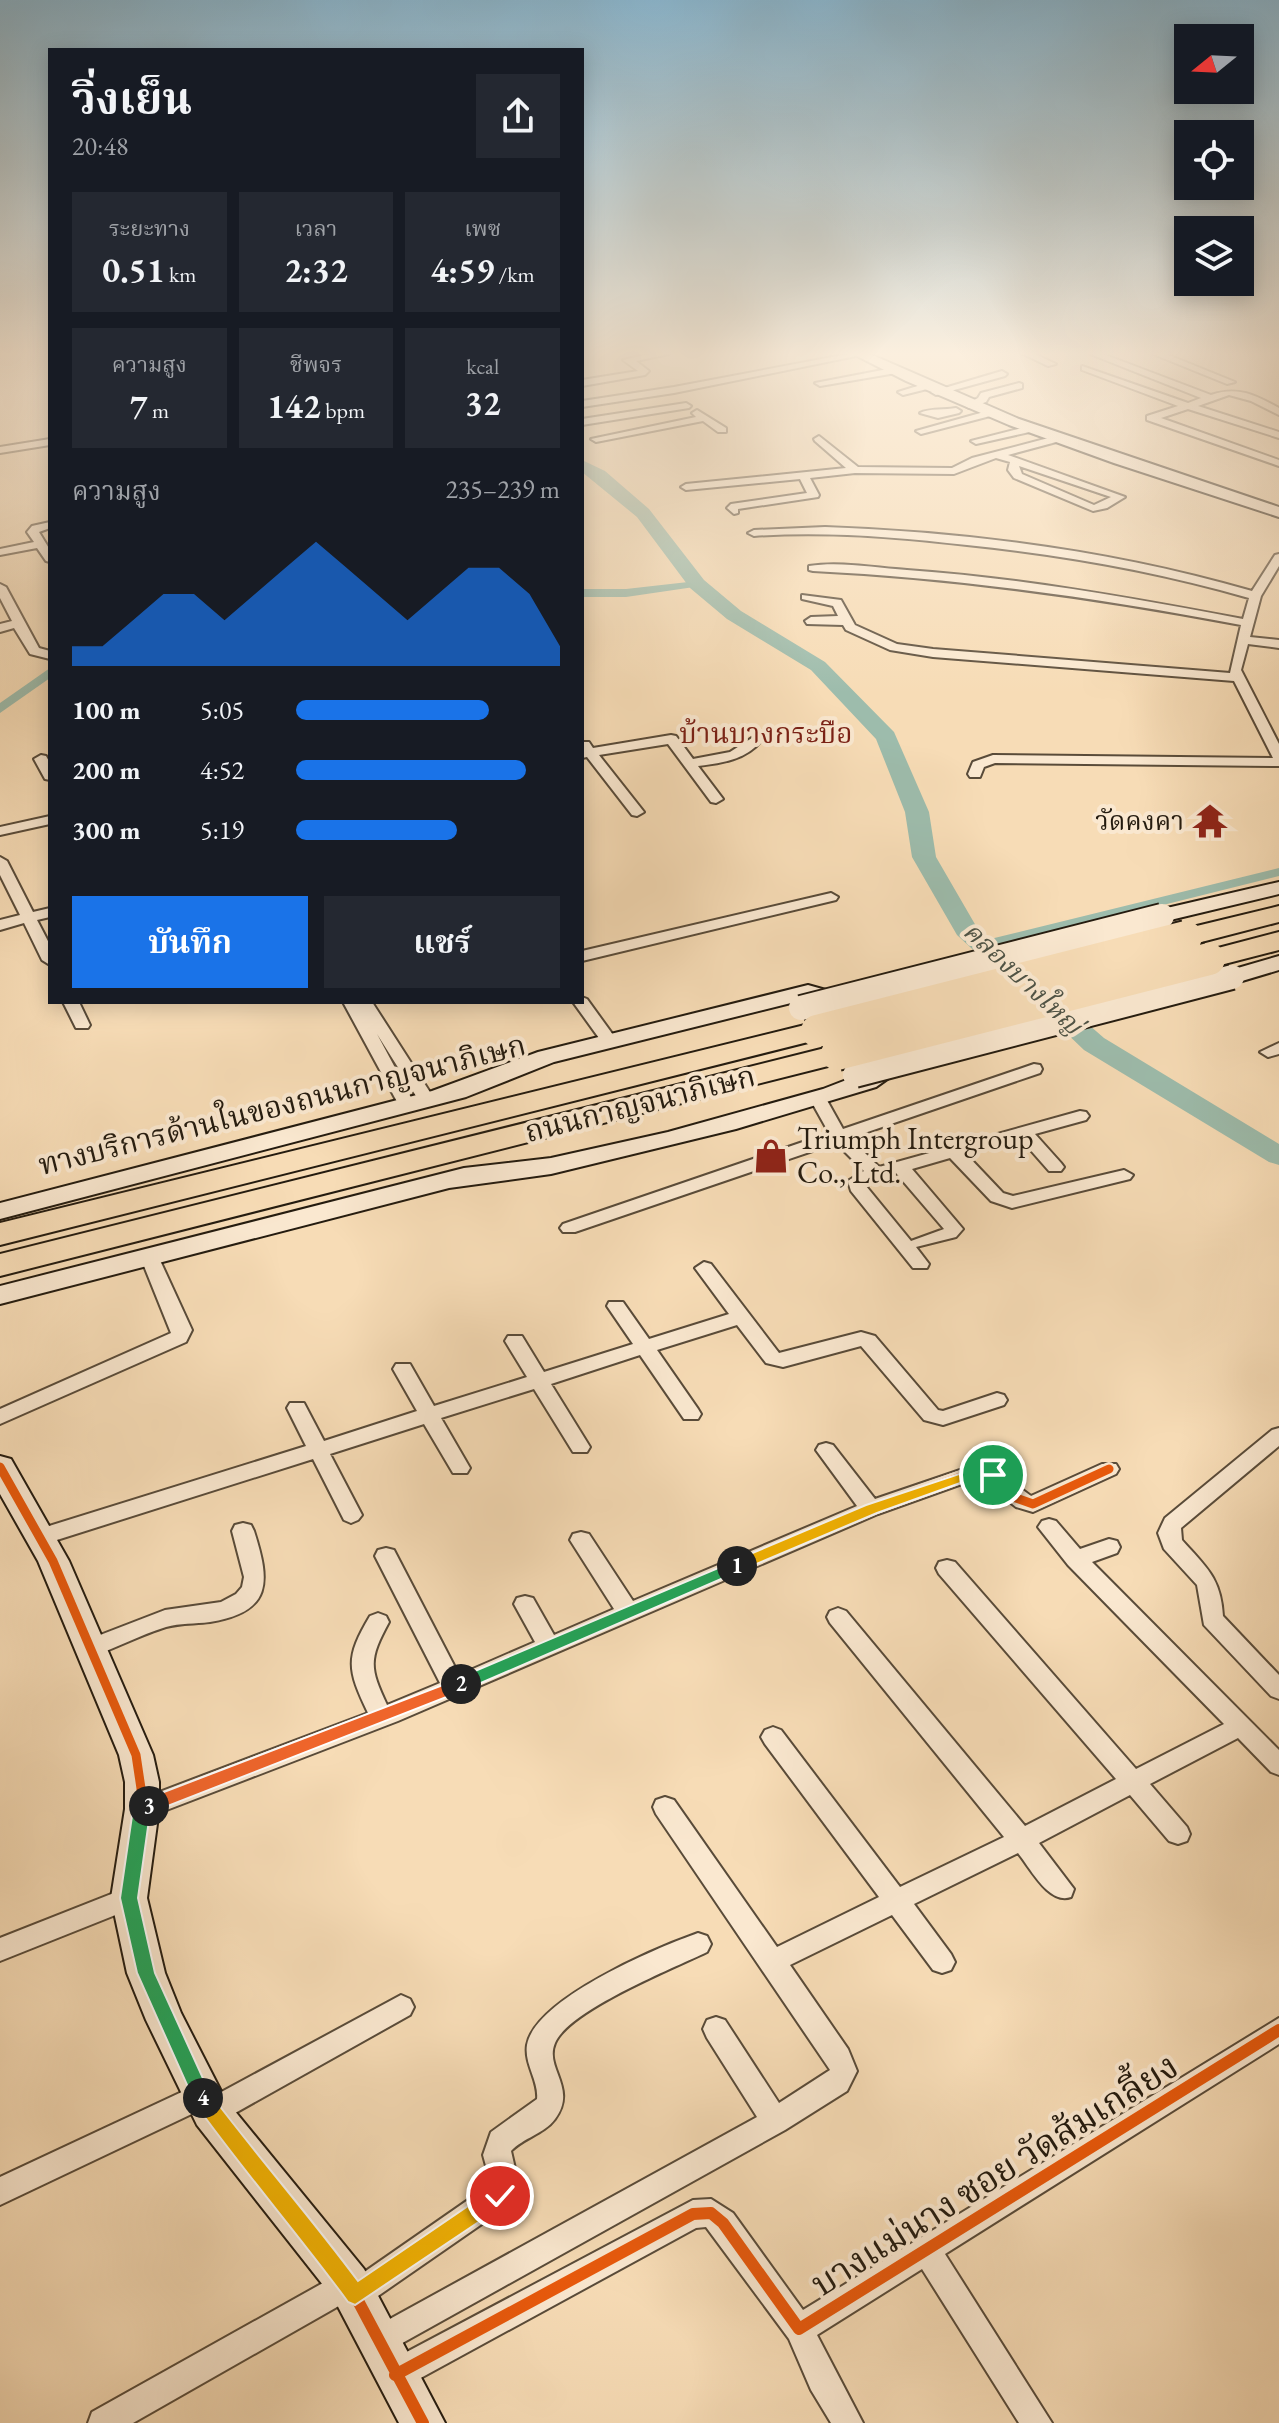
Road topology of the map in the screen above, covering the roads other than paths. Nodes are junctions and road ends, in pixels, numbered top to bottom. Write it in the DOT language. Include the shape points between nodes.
graph roads {
  1 [pos="852,467"];
  2 [pos="965,467"];
  3 [pos="1014,467"];
  4 [pos="1033,467"];
  5 [pos="1142,467"];
  6 [pos="855,470"];
  7 [pos="803,475"];
  8 [pos="686,487"];
  9 [pos="734,511"];
  10 [pos="1279,512"];
  11 [pos="48,525"];
  12 [pos="754,533"];
  13 [pos="39,544"];
  14 [pos="0,552"];
  15 [pos="48,556"];
  16 [pos="1279,557"];
  17 [pos="813,568"];
  18 [pos="1274,572"];
  19 [pos="0,587"];
  20 [pos="1255,596"];
  21 [pos="806,597"];
  22 [pos="811,621"];
  23 [pos="843,621"];
  24 [pos="1247,623"];
  25 [pos="18,625"];
  26 [pos="0,628"];
  27 [pos="1243,640"];
  28 [pos="1279,644"];
  29 [pos="48,654"];
  30 [pos="1237,677"];
  31 [pos="755,740"];
  32 [pos="584,750"];
  33 [pos="41,759"];
  34 [pos="1279,760"];
  35 [pos="690,763"];
  36 [pos="48,772"];
  37 [pos="975,774"];
  38 [pos="716,799"];
  39 [pos="637,812"];
  40 [pos="48,820"];
  41 [pos="0,831"];
  42 [pos="0,861"];
  43 [pos="1279,888"];
  44 [pos="831,897"];
  45 [pos="48,912"];
  46 [pos="1279,914"];
  47 [pos="29,917"];
  48 [pos="0,925"];
  49 [pos="1279,941"];
  50 [pos="48,956"];
  51 [pos="584,956"];
  52 [pos="1279,963"];
  53 [pos="1221,968"];
  54 [pos="72,1004"];
  55 [pos="353,1004"];
  56 [pos="365,1004"];
  57 [pos="582,1004"];
  58 [pos="82,1025"];
  59 [pos="610,1042"];
  60 [pos="827,1042"];
  61 [pos="1034,1069"];
  62 [pos="818,1099"];
  63 [pos="425,1100"];
  64 [pos="1080,1116"];
  65 [pos="1024,1132"];
  66 [pos="838,1135"];
  67 [pos="954,1152"];
  68 [pos="901,1167"];
  69 [pos="1055,1167"];
  70 [pos="875,1173"];
  71 [pos="1124,1175"];
  72 [pos="448,1180"];
  73 [pos="0,1211"];
  74 [pos="569,1228"];
  75 [pos="0,1234"];
  76 [pos="919,1242"];
  77 [pos="149,1256"];
  78 [pos="920,1264"];
  79 [pos="0,1265"];
  80 [pos="704,1268"];
  81 [pos="0,1295"];
  82 [pos="616,1306"];
  83 [pos="741,1317"];
  84 [pos="515,1341"];
  85 [pos="646,1349"];
  86 [pos="403,1369"];
  87 [pos="540,1380"];
  88 [pos="997,1400"];
  89 [pos="297,1408"];
  90 [pos="429,1414"];
  91 [pos="691,1414"];
  92 [pos="0,1417"];
  93 [pos="1279,1435"];
  94 [pos="580,1447"];
  95 [pos="318,1450"];
  96 [pos="826,1450"];
  97 [pos="0,1467"];
  98 [pos="460,1468"];
  99 [pos="1109,1469"];
  100 [pos="871,1509"];
  101 [pos="351,1515"];
  102 [pos="1049,1527"];
  103 [pos="243,1531"];
  104 [pos="41,1537"];
  105 [pos="581,1540"];
  106 [pos="1109,1547"];
  107 [pos="386,1556"];
  108 [pos="1076,1559"];
  109 [pos="947,1568"];
  110 [pos="525,1604"];
  111 [pos="628,1612"];
  112 [pos="838,1617"];
  113 [pos="378,1622"];
  114 [pos="548,1645"];
  115 [pos="90,1648"];
  116 [pos="454,1688"];
  117 [pos="1279,1690"];
  118 [pos="381,1717"];
  119 [pos="1240,1726"];
  120 [pos="773,1737"];
  121 [pos="1279,1765"];
  122 [pos="1131,1782"];
  123 [pos="665,1807"];
  124 [pos="142,1809"];
  125 [pos="1178,1834"];
  126 [pos="1021,1840"];
  127 [pos="1062,1889"];
  128 [pos="129,1898"];
  129 [pos="895,1899"];
  130 [pos="698,1944"];
  131 [pos="0,1950"];
  132 [pos="771,1962"];
  133 [pos="942,1962"];
  134 [pos="401,2007"];
  135 [pos="716,2029"];
  136 [pos="1279,2030"];
  137 [pos="206,2104"];
  138 [pos="775,2121"];
  139 [pos="0,2191"];
  140 [pos="926,2250"];
  141 [pos="352,2290"];
  142 [pos="799,2329"];
  143 [pos="378,2341"];
  144 [pos="395,2375"];
  145 [pos="103,2423"];
  146 [pos="423,2423"];
  147 [pos="848,2423"];
  148 [pos="1037,2423"];
  1 -- 6 [label="street"];
  2 -- 6 [label="street"];
  3 -- 4 [label="street" via="1018,476 1091,507 1120,497"];
  5 -- 10 [label="main road"];
  6 -- 7 [label="street"];
  7 -- 8 [label="street"];
  7 -- 9 [label="street" via="814,495 735,506"];
  11 -- 13 [label="street" via="33,529"];
  12 -- 20 [label="street" via="817,529 1075,553"];
  13 -- 14 [label="street"];
  13 -- 15 [label="street"];
  16 -- 18 [label="street"];
  17 -- 24 [label="street" via="1032,586"];
  18 -- 20 [label="street"];
  19 -- 25 [label="street"];
  20 -- 24 [label="street"];
  21 -- 23 [label="street" via="837,603"];
  22 -- 23 [label="street"];
  23 -- 30 [label="street" via="894,647 933,653"];
  24 -- 27 [label="street"];
  25 -- 26 [label="street"];
  25 -- 29 [label="street" via="34,651"];
  27 -- 28 [label="street"];
  27 -- 30 [label="street"];
  30 -- 34 [label="street"];
  31 -- 35 [label="street" via="749,749"];
  32 -- 35 [label="street" via="671,739"];
  32 -- 39 [label="street"];
  33 -- 36 [label="street"];
  34 -- 37 [label="street" via="993,759 978,765"];
  35 -- 38 [label="street"];
  40 -- 41 [label="street"];
  42 -- 47 [label="street"];
  43 -- 60 [label="main road, ทางบริการด้านในของถนนกาญจนาภิเษก, bridge" via="1162,916"];
  44 -- 51 [label="street"];
  45 -- 47 [label="street"];
  46 -- 60 [label="highway, ถนนกาญจนาภิเษก, bridge"];
  47 -- 48 [label="street"];
  47 -- 50 [label="street"];
  49 -- 53 [label="highway, ถนนกาญจนาภิเษก"];
  52 -- 53 [label="main road"];
  53 -- 60 [label="highway, ถนนกาญจนาภิเษก, bridge"];
  54 -- 58 [label="street"];
  55 -- 63 [label="street"];
  56 -- 63 [label="street"];
  57 -- 59 [label="street"];
  59 -- 62 [label="main road" via="818,992 832,999 886,1071 876,1080"];
  59 -- 63 [label="main road" via="527,1063"];
  60 -- 63 [label="main road, ทางบริการด้านในของถนนกาญจนาภิเษก"];
  60 -- 72 [label="main road"];
  60 -- 75 [label="highway, ถนนกาญจนาภิเษก"];
  60 -- 79 [label="highway, ถนนกาญจนาภิเษก"];
  61 -- 66 [label="street"];
  62 -- 66 [label="street"];
  62 -- 72 [label="main road" via="608,1154"];
  63 -- 73 [label="main road, ทางบริการด้านในของถนนกาญจนาภิเษก"];
  64 -- 65 [label="street"];
  65 -- 67 [label="street"];
  65 -- 69 [label="street"];
  66 -- 70 [label="street"];
  66 -- 74 [label="street"];
  67 -- 68 [label="street"];
  67 -- 71 [label="street" via="997,1197 1012,1202"];
  68 -- 70 [label="street"];
  68 -- 76 [label="street" via="954,1229"];
  70 -- 78 [label="street" via="857,1181 857,1187"];
  72 -- 77 [label="main road"];
  77 -- 81 [label="main road"];
  77 -- 92 [label="street" via="182,1330 179,1337"];
  80 -- 83 [label="street"];
  82 -- 85 [label="street"];
  83 -- 85 [label="street"];
  83 -- 88 [label="street" via="773,1358 783,1360 853,1339 868,1341 937,1418"];
  84 -- 87 [label="street"];
  85 -- 87 [label="street"];
  85 -- 91 [label="street"];
  86 -- 90 [label="street"];
  87 -- 90 [label="street"];
  87 -- 94 [label="street"];
  89 -- 95 [label="street"];
  90 -- 95 [label="street"];
  90 -- 98 [label="street"];
  93 -- 117 [label="street" via="1172,1524 1169,1533 1209,1587 1212,1619"];
  95 -- 101 [label="street"];
  95 -- 104 [label="street"];
  96 -- 100 [label="street"];
  97 -- 104 [label="main road"];
  99 -- 100 [label="street" via="1033,1504 1016,1498 983,1471"];
  100 -- 111 [label="street"];
  102 -- 108 [label="street"];
  103 -- 115 [label="street" via="255,1573 252,1591 237,1603 207,1615 179,1615"];
  104 -- 115 [label="main road"];
  105 -- 111 [label="street"];
  106 -- 108 [label="street"];
  107 -- 116 [label="street"];
  108 -- 119 [label="street"];
  109 -- 122 [label="street"];
  110 -- 114 [label="street"];
  111 -- 114 [label="street"];
  112 -- 126 [label="street"];
  113 -- 118 [label="street" via="359,1659"];
  114 -- 116 [label="street"];
  115 -- 124 [label="main road" via="136,1755"];
  116 -- 118 [label="street"];
  118 -- 124 [label="street"];
  119 -- 121 [label="street"];
  119 -- 122 [label="street"];
  120 -- 129 [label="street"];
  122 -- 125 [label="street"];
  122 -- 126 [label="street"];
  123 -- 132 [label="street"];
  124 -- 128 [label="main road"];
  126 -- 127 [label="street"];
  126 -- 129 [label="street"];
  128 -- 131 [label="street"];
  128 -- 137 [label="main road" via="146,1973"];
  129 -- 132 [label="street"];
  129 -- 133 [label="street"];
  130 -- 141 [label="street" via="573,2006 552,2023 540,2043 550,2103 498,2146 505,2191"];
  132 -- 138 [label="street" via="844,2071 838,2082"];
  134 -- 137 [label="street"];
  135 -- 138 [label="street"];
  136 -- 140 [label="street, บางแม่นาง ซอย วัดส้มเกลี้ยง"];
  137 -- 139 [label="street"];
  137 -- 141 [label="main road"];
  138 -- 143 [label="street"];
  140 -- 142 [label="street, บางแม่นาง ซอย วัดส้มเกลี้ยง"];
  140 -- 148 [label="street"];
  141 -- 143 [label="main road"];
  141 -- 145 [label="street"];
  142 -- 144 [label="street, บางแม่นาง ซอย วัดส้มเกลี้ยง" via="723,2223 711,2213 693,2214"];
  142 -- 147 [label="street"];
  143 -- 144 [label="main road"];
  144 -- 146 [label="main road"];
}
